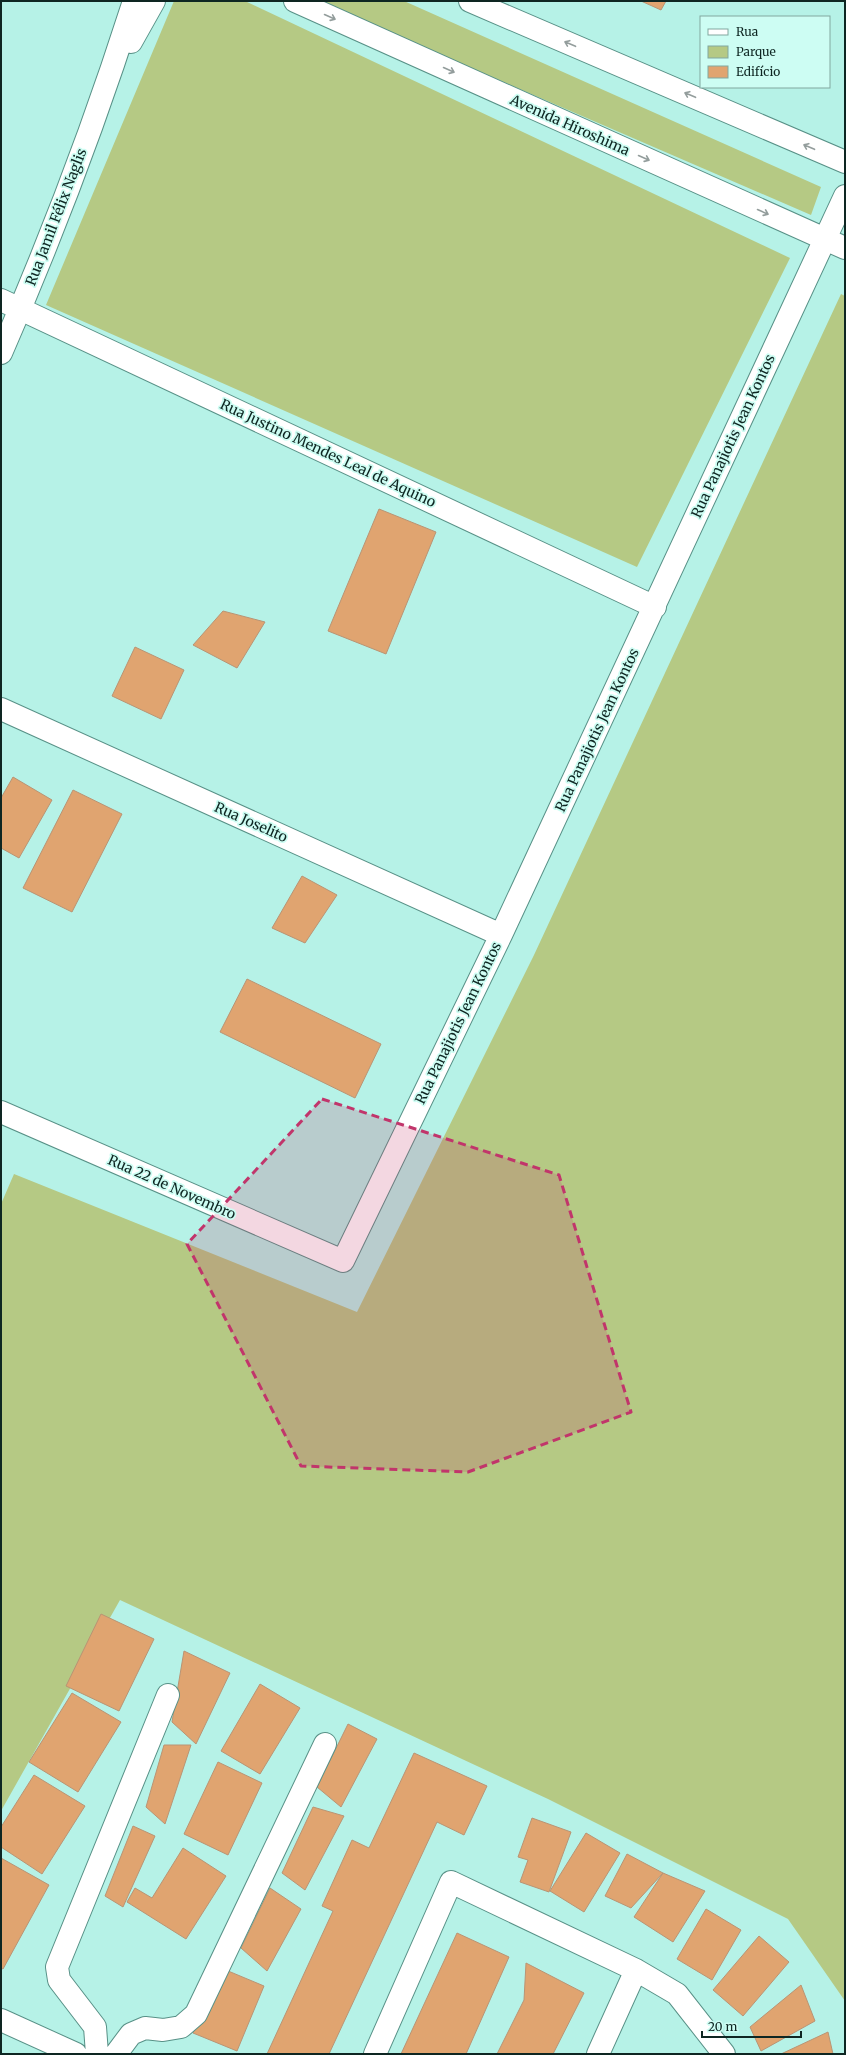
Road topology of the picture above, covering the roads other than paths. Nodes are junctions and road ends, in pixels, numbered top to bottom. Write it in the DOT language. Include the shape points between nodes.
graph roads {
  1 [pos="134,1"];
  2 [pos="154,1"];
  3 [pos="295,1"];
  4 [pos="470,1"];
  5 [pos="108,81"];
  6 [pos="845,162"];
  7 [pos="845,196"];
  8 [pos="824,239"];
  9 [pos="845,248"];
  10 [pos="1,300"];
  11 [pos="21,308"];
  12 [pos="1,353"];
  13 [pos="655,607"];
  14 [pos="1,709"];
  15 [pos="501,935"];
  16 [pos="1,1112"];
  17 [pos="343,1261"];
  18 [pos="168,1695"];
  19 [pos="325,1744"];
  20 [pos="636,1970"];
  21 [pos="2,2025"];
  22 [pos="76,2054"];
  23 [pos="97,2054"];
  24 [pos="116,2054"];
  25 [pos="375,2054"];
  26 [pos="598,2054"];
  27 [pos="724,2054"];
  1 -- 5 [label="street, Rua Jamil Félix Naglis"];
  2 -- 5 [label="street, Rua Jamil Félix Naglis"];
  3 -- 8 [label="street, Avenida Hiroshima, one-way"];
  6 -- 4 [label="street, one-way"];
  5 -- 11 [label="street, Rua Jamil Félix Naglis"];
  7 -- 8 [label="street, Rua Panajiotis Jean Kontos"];
  8 -- 9 [label="street, Avenida Hiroshima"];
  8 -- 13 [label="street, Rua Panajiotis Jean Kontos"];
  10 -- 11 [label="street, Rua Justino Mendes Leal de Aquino"];
  11 -- 12 [label="street, Rua Jamil Félix Naglis"];
  11 -- 13 [label="street, Rua Justino Mendes Leal de Aquino"];
  13 -- 15 [label="street, Rua Panajiotis Jean Kontos"];
  14 -- 15 [label="street, Rua Joselito"];
  15 -- 17 [label="street, Rua Panajiotis Jean Kontos"];
  16 -- 17 [label="street, Rua 22 de Novembro"];
  18 -- 23 [label="street" via="57,1967 59,1980 95,2027"];
  19 -- 24 [label="street" via="196,2014 181,2027 163,2030 145,2028 131,2034"];
  20 -- 25 [label="street" via="451,1882"];
  20 -- 26 [label="street"];
  20 -- 27 [label="street" via="677,1994"];
  21 -- 22 [label="street"];
}
